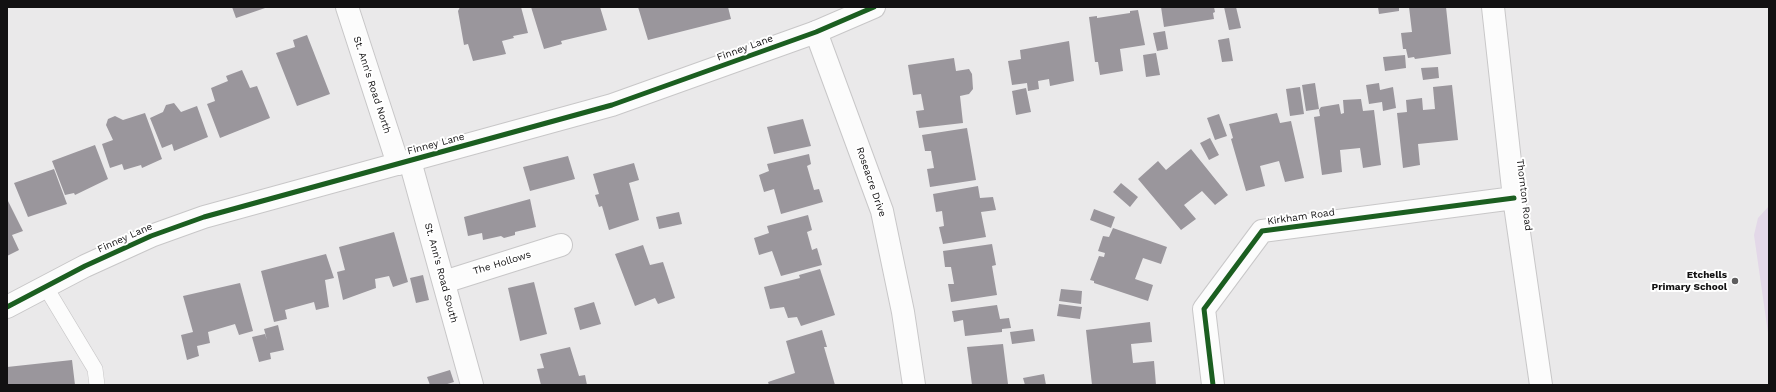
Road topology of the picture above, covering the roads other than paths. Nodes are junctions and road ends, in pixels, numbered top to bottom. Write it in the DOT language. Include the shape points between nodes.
graph roads {
  1 [pos="347,7"];
  2 [pos="874,7"];
  3 [pos="1494,7"];
  4 [pos="816,32"];
  5 [pos="404,162"];
  6 [pos="1514,198"];
  7 [pos="561,245"];
  8 [pos="444,282"];
  9 [pos="45,286"];
  10 [pos="7,307"];
  11 [pos="97,385"];
  12 [pos="472,385"];
  13 [pos="914,385"];
  14 [pos="1214,385"];
  15 [pos="1541,385"];
  1 -- 5 [label="street, St. Ann's Road North"];
  2 -- 4 [label="street, Finney Lane"];
  3 -- 6 [label="street, Thornton Road"];
  4 -- 5 [label="street, Finney Lane" via="612,105"];
  4 -- 13 [label="street, Roseacre Drive" via="882,211 903,312"];
  5 -- 8 [label="street, St. Ann's Road South"];
  5 -- 9 [label="street, Finney Lane" via="204,217 151,236"];
  6 -- 14 [label="street, Kirkham Road" via="1262,231 1204,308"];
  6 -- 15 [label="street, Thornton Road"];
  7 -- 8 [label="street, The Hollows"];
  8 -- 12 [label="street, St. Ann's Road South"];
  9 -- 10 [label="street, Finney Lane"];
  9 -- 11 [label="lane" via="96,369"];
}
